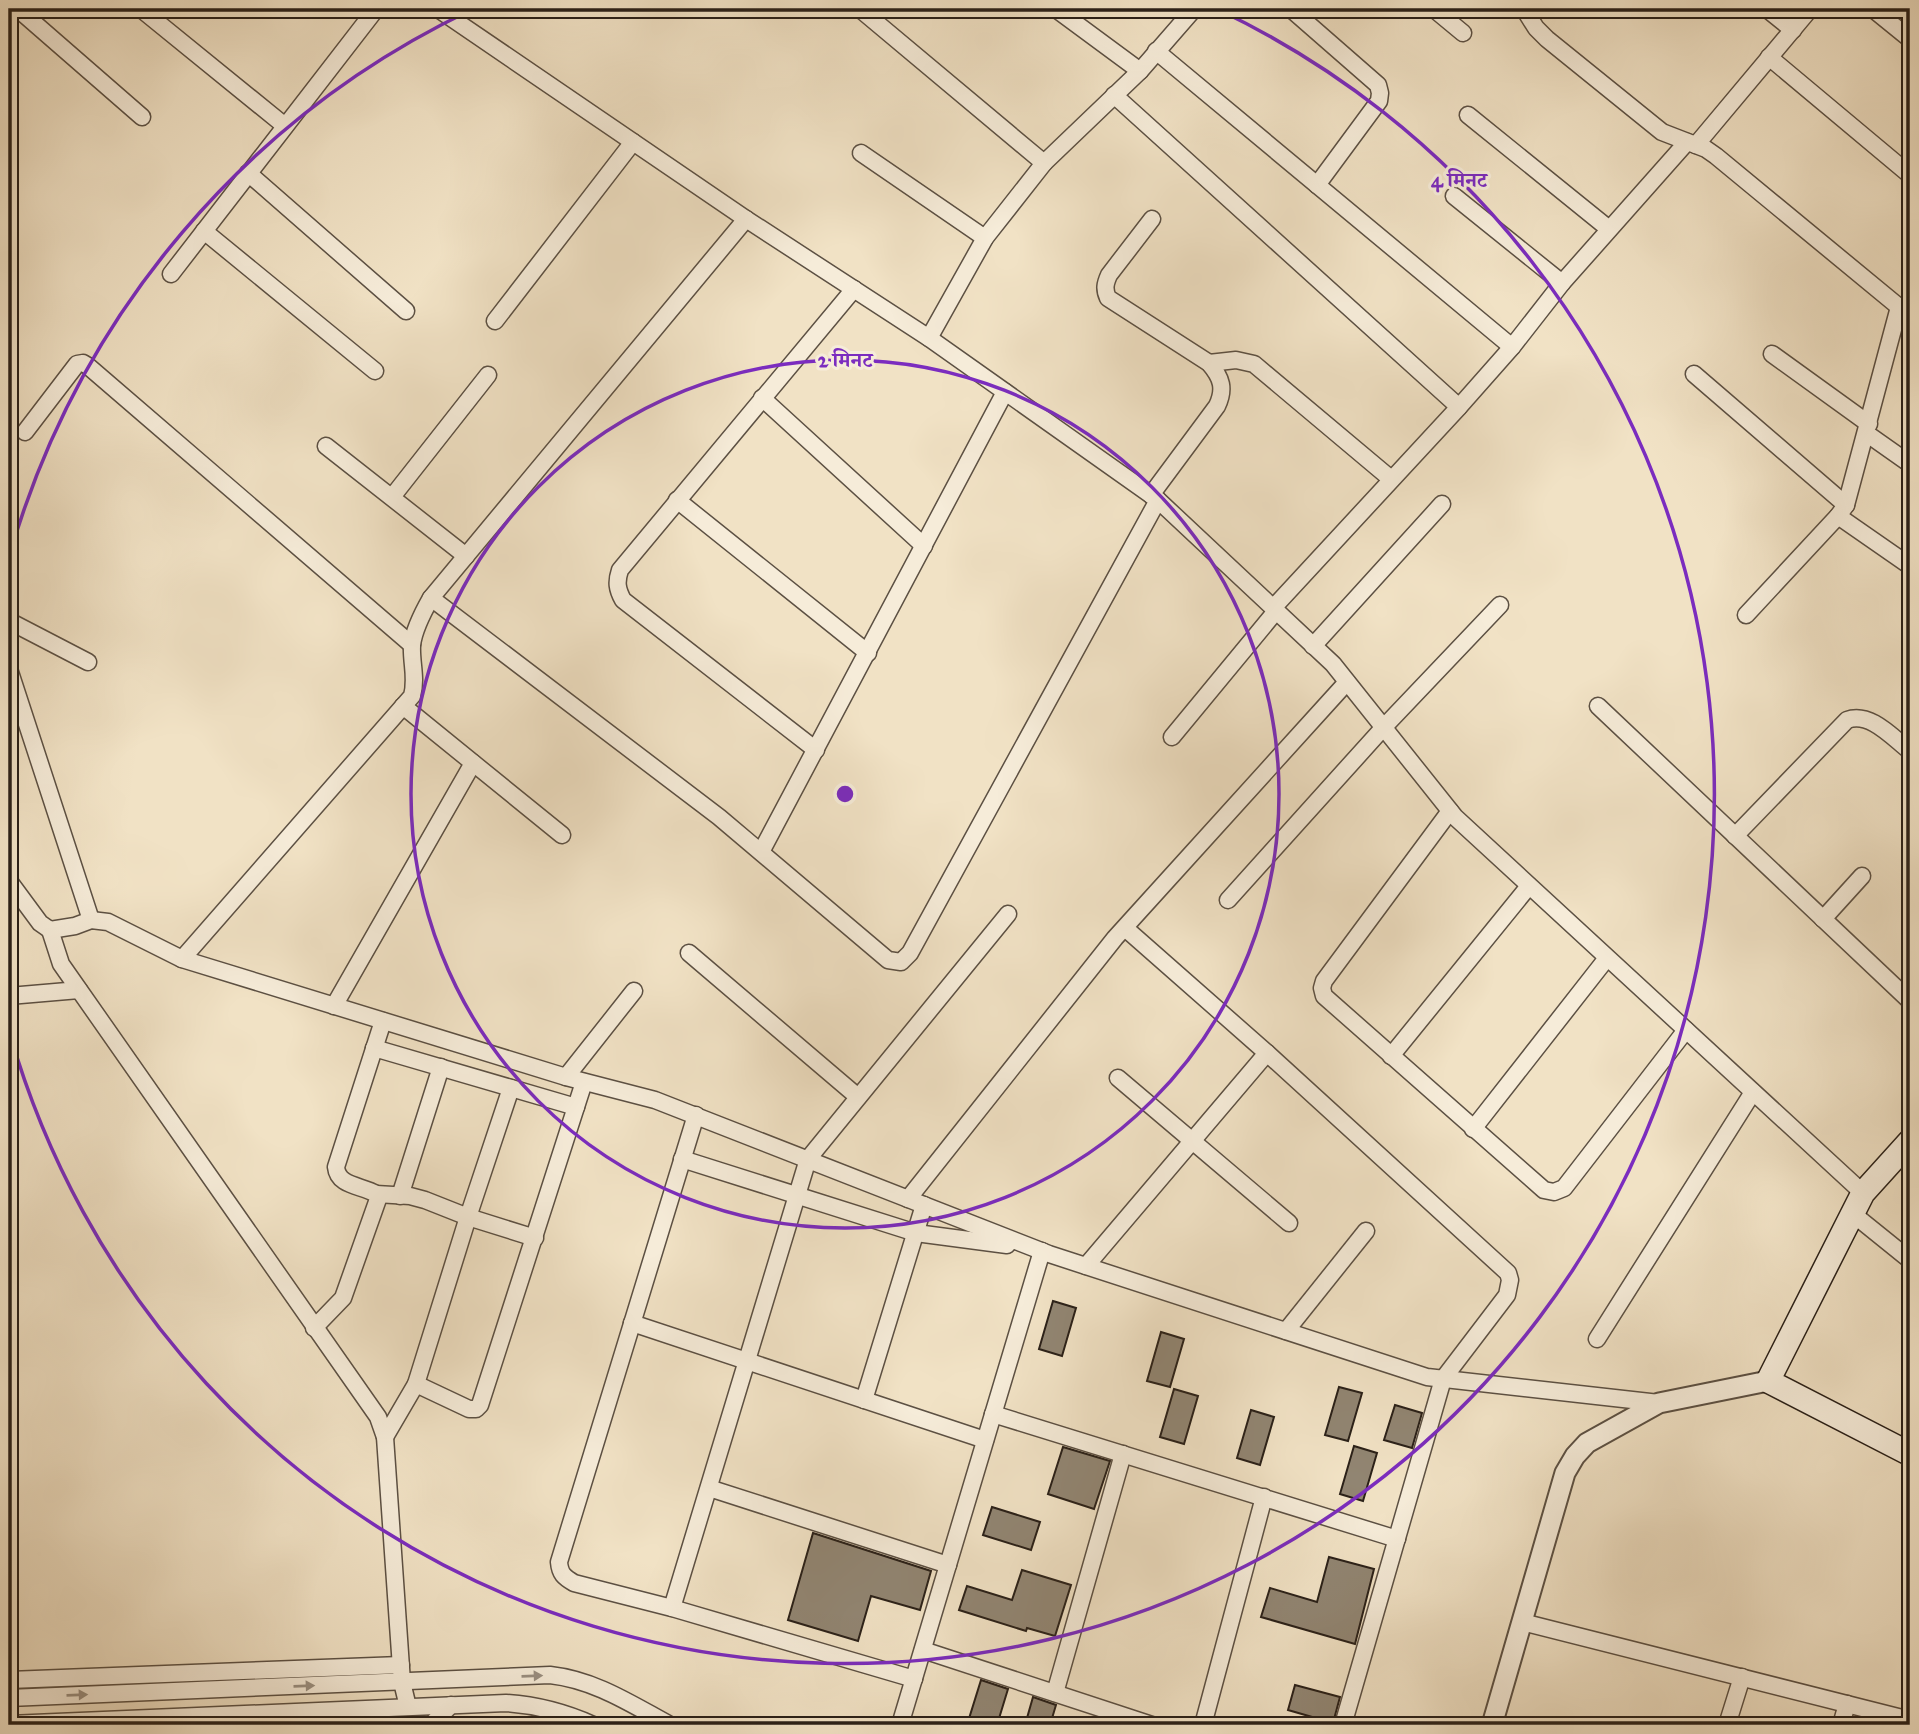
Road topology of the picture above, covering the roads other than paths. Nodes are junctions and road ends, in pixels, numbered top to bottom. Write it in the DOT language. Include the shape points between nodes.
graph roads {
  1 [pos="18,9"];
  2 [pos="141,9"];
  3 [pos="376,9"];
  4 [pos="438,9"];
  5 [pos="1056,9"];
  6 [pos="1194,9"];
  7 [pos="1291,9"];
  8 [pos="1434,9"];
  9 [pos="1524,9"];
  10 [pos="1767,9"];
  11 [pos="1810,9"];
  12 [pos="1873,9"];
  13 [pos="869,12"];
  14 [pos="1793,30"];
  15 [pos="1463,33"];
  16 [pos="1910,39"];
  17 [pos="1156,51"];
  18 [pos="1769,57"];
  19 [pos="1140,71"];
  20 [pos="1114,95"];
  21 [pos="1468,115"];
  22 [pos="142,117"];
  23 [pos="285,126"];
  24 [pos="634,142"];
  25 [pos="1692,144"];
  26 [pos="861,153"];
  27 [pos="1044,163"];
  28 [pos="248,173"];
  29 [pos="1910,175"];
  30 [pos="1317,186"];
  31 [pos="1454,196"];
  32 [pos="746,219"];
  33 [pos="1152,219"];
  34 [pos="1609,229"];
  35 [pos="204,231"];
  36 [pos="985,238"];
  37 [pos="170,274"];
  38 [pos="1562,283"];
  39 [pos="854,289"];
  40 [pos="406,311"];
  41 [pos="1905,312"];
  42 [pos="495,321"];
  43 [pos="929,338"];
  44 [pos="1512,347"];
  45 [pos="1772,354"];
  46 [pos="1209,363"];
  47 [pos="376,371"];
  48 [pos="1694,373"];
  49 [pos="488,375"];
  50 [pos="1005,392"];
  51 [pos="762,398"];
  52 [pos="1459,407"];
  53 [pos="1868,428"];
  54 [pos="25,432"];
  55 [pos="326,446"];
  56 [pos="1910,464"];
  57 [pos="1391,479"];
  58 [pos="391,497"];
  59 [pos="1154,497"];
  60 [pos="677,500"];
  61 [pos="1443,504"];
  62 [pos="1842,511"];
  63 [pos="924,546"];
  64 [pos="466,556"];
  65 [pos="1910,566"];
  66 [pos="431,598"];
  67 [pos="1500,605"];
  68 [pos="1274,609"];
  69 [pos="1746,615"];
  70 [pos="9,621"];
  71 [pos="412,645"];
  72 [pos="1313,646"];
  73 [pos="868,653"];
  74 [pos="88,662"];
  75 [pos="9,669"];
  76 [pos="1347,682"];
  77 [pos="403,706"];
  78 [pos="1598,706"];
  79 [pos="1384,728"];
  80 [pos="1172,737"];
  81 [pos="816,750"];
  82 [pos="1910,751"];
  83 [pos="473,764"];
  84 [pos="1450,811"];
  85 [pos="562,835"];
  86 [pos="1735,836"];
  87 [pos="761,852"];
  88 [pos="1862,876"];
  89 [pos="9,881"];
  90 [pos="1529,886"];
  91 [pos="1228,900"];
  92 [pos="1008,914"];
  93 [pos="1823,919"];
  94 [pos="91,920"];
  95 [pos="1125,928"];
  96 [pos="50,930"];
  97 [pos="689,953"];
  98 [pos="1607,958"];
  99 [pos="182,959"];
  100 [pos="79,990"];
  101 [pos="634,991"];
  102 [pos="9,996"];
  103 [pos="1910,1001"];
  104 [pos="334,1006"];
  105 [pos="383,1021"];
  106 [pos="1686,1030"];
  107 [pos="374,1048"];
  108 [pos="1267,1053"];
  109 [pos="1391,1056"];
  110 [pos="440,1067"];
  111 [pos="566,1077"];
  112 [pos="1118,1078"];
  113 [pos="584,1082"];
  114 [pos="511,1088"];
  115 [pos="1753,1092"];
  116 [pos="858,1097"];
  117 [pos="576,1107"];
  118 [pos="696,1115"];
  119 [pos="1474,1129"];
  120 [pos="1192,1141"];
  121 [pos="1908,1146"];
  122 [pos="682,1159"];
  123 [pos="808,1159"];
  124 [pos="1863,1193"];
  125 [pos="376,1194"];
  126 [pos="797,1195"];
  127 [pos="400,1196"];
  128 [pos="908,1199"];
  129 [pos="925,1205"];
  130 [pos="1853,1214"];
  131 [pos="468,1217"];
  132 [pos="1289,1223"];
  133 [pos="1366,1231"];
  134 [pos="916,1233"];
  135 [pos="535,1238"];
  136 [pos="1038,1250"];
  137 [pos="1910,1260"];
  138 [pos="1086,1266"];
  139 [pos="632,1323"];
  140 [pos="314,1328"];
  141 [pos="1286,1331"];
  142 [pos="1597,1339"];
  143 [pos="747,1361"];
  144 [pos="1443,1379"];
  145 [pos="1768,1381"];
  146 [pos="416,1384"];
  147 [pos="864,1400"];
  148 [pos="1658,1403"];
  149 [pos="993,1414"];
  150 [pos="385,1437"];
  151 [pos="985,1440"];
  152 [pos="1123,1454"];
  153 [pos="1910,1454"];
  154 [pos="709,1488"];
  155 [pos="1264,1497"];
  156 [pos="1397,1539"];
  157 [pos="948,1564"];
  158 [pos="673,1608"];
  159 [pos="1522,1622"];
  160 [pos="923,1650"];
  161 [pos="402,1674"];
  162 [pos="1742,1677"];
  163 [pos="914,1679"];
  164 [pos="9,1680"];
  165 [pos="1055,1693"];
  166 [pos="9,1698"];
  167 [pos="1847,1704"];
  168 [pos="451,1705"];
  169 [pos="408,1707"];
  170 [pos="1910,1720"];
  171 [pos="9,1724"];
  172 [pos="431,1725"];
  173 [pos="593,1725"];
  174 [pos="670,1725"];
  175 [pos="900,1725"];
  176 [pos="1152,1725"];
  177 [pos="1203,1725"];
  178 [pos="1343,1725"];
  179 [pos="1492,1725"];
  180 [pos="1727,1725"];
  181 [pos="1841,1725"];
  1 -- 22 [label="street"];
  2 -- 23 [label="street"];
  3 -- 23 [label="street"];
  4 -- 24 [label="street"];
  5 -- 19 [label="street"];
  6 -- 17 [label="street"];
  7 -- 30 [label="street" via="1378,85 1380,93 1379,101"];
  8 -- 15 [label="street"];
  9 -- 25 [label="street" via="1547,39 1662,132"];
  10 -- 14 [label="street"];
  11 -- 14 [label="street"];
  12 -- 16 [label="street"];
  13 -- 27 [label="street"];
  14 -- 18 [label="street"];
  17 -- 19 [label="street"];
  17 -- 30 [label="street"];
  18 -- 25 [label="street"];
  18 -- 29 [label="street"];
  19 -- 20 [label="street"];
  20 -- 27 [label="street"];
  20 -- 52 [label="street"];
  21 -- 34 [label="street"];
  23 -- 28 [label="street"];
  24 -- 32 [label="street"];
  24 -- 42 [label="street"];
  25 -- 34 [label="street"];
  25 -- 41 [label="street" via="1716,156"];
  26 -- 36 [label="street"];
  27 -- 36 [label="street"];
  28 -- 35 [label="street"];
  28 -- 40 [label="street"];
  30 -- 44 [label="street"];
  31 -- 38 [label="street"];
  32 -- 39 [label="street"];
  32 -- 64 [label="street"];
  33 -- 46 [label="street" via="1109,275 1105,291 1108,298"];
  34 -- 38 [label="street"];
  35 -- 37 [label="street"];
  35 -- 47 [label="street"];
  36 -- 43 [label="street"];
  38 -- 44 [label="street"];
  39 -- 43 [label="street"];
  39 -- 51 [label="street"];
  41 -- 53 [label="street"];
  43 -- 50 [label="street"];
  44 -- 52 [label="street"];
  45 -- 53 [label="street"];
  46 -- 57 [label="street" via="1236,360 1254,364"];
  46 -- 59 [label="street" via="1222,383 1223,394"];
  48 -- 62 [label="street"];
  49 -- 58 [label="street"];
  50 -- 59 [label="street"];
  50 -- 63 [label="street"];
  51 -- 60 [label="street"];
  51 -- 63 [label="street"];
  52 -- 57 [label="street"];
  53 -- 56 [label="street"];
  53 -- 62 [label="street"];
  54 -- 71 [label="street" via="76,365 88,366"];
  55 -- 58 [label="street"];
  57 -- 68 [label="street"];
  58 -- 64 [label="street"];
  59 -- 68 [label="street"];
  59 -- 87 [label="street" via="910,953 901,962 888,960"];
  60 -- 73 [label="street"];
  60 -- 81 [label="street" via="620,570 618,592"];
  61 -- 72 [label="street"];
  62 -- 65 [label="street"];
  62 -- 69 [label="street"];
  63 -- 73 [label="street"];
  64 -- 66 [label="street"];
  66 -- 71 [label="street"];
  66 -- 87 [label="street"];
  67 -- 79 [label="street"];
  68 -- 72 [label="street"];
  68 -- 80 [label="street"];
  70 -- 74 [label="street"];
  71 -- 77 [label="street" via="416,683"];
  72 -- 76 [label="street"];
  73 -- 81 [label="street"];
  75 -- 94 [label="street"];
  76 -- 79 [label="street"];
  76 -- 95 [label="street"];
  77 -- 83 [label="street"];
  77 -- 99 [label="street"];
  78 -- 86 [label="street"];
  79 -- 84 [label="street"];
  79 -- 91 [label="street"];
  81 -- 87 [label="street"];
  82 -- 86 [label="street" via="1873,722 1855,717 1847,720"];
  83 -- 85 [label="street"];
  83 -- 104 [label="street"];
  84 -- 90 [label="street"];
  84 -- 109 [label="street" via="1321,988 1324,996"];
  86 -- 93 [label="street"];
  88 -- 93 [label="street"];
  89 -- 96 [label="street"];
  90 -- 98 [label="street"];
  90 -- 109 [label="street"];
  92 -- 116 [label="street"];
  93 -- 103 [label="street"];
  94 -- 96 [label="street"];
  94 -- 99 [label="street" via="108,922"];
  95 -- 108 [label="street"];
  95 -- 128 [label="street"];
  96 -- 100 [label="street" via="61,964"];
  97 -- 116 [label="street"];
  98 -- 106 [label="street"];
  98 -- 119 [label="street"];
  99 -- 104 [label="street"];
  100 -- 102 [label="street"];
  100 -- 140 [label="street"];
  101 -- 111 [label="street"];
  104 -- 105 [label="street"];
  105 -- 107 [label="street"];
  105 -- 111 [label="street"];
  106 -- 115 [label="street"];
  106 -- 119 [label="street" via="1564,1188 1544,1190"];
  107 -- 110 [label="street"];
  107 -- 125 [label="street" via="336,1167 342,1181"];
  108 -- 120 [label="street"];
  108 -- 144 [label="street" via="1508,1273 1507,1295"];
  109 -- 119 [label="street"];
  110 -- 114 [label="street"];
  110 -- 127 [label="street"];
  111 -- 113 [label="street"];
  112 -- 120 [label="street"];
  113 -- 117 [label="street"];
  113 -- 118 [label="street"];
  114 -- 117 [label="street"];
  114 -- 131 [label="street"];
  115 -- 124 [label="street"];
  115 -- 142 [label="street"];
  116 -- 123 [label="street"];
  117 -- 135 [label="street"];
  118 -- 122 [label="street"];
  118 -- 123 [label="street"];
  120 -- 132 [label="street"];
  120 -- 138 [label="street"];
  121 -- 124 [label="main road"];
  122 -- 126 [label="street"];
  122 -- 139 [label="street"];
  123 -- 126 [label="street"];
  123 -- 128 [label="street"];
  124 -- 130 [label="main road"];
  125 -- 127 [label="street"];
  125 -- 140 [label="street" via="343,1298"];
  126 -- 134 [label="street"];
  126 -- 143 [label="street"];
  127 -- 131 [label="street" via="425,1200"];
  128 -- 129 [label="street"];
  129 -- 134 [label="street"];
  129 -- 136 [label="street"];
  130 -- 137 [label="street"];
  130 -- 145 [label="main road"];
  131 -- 135 [label="street"];
  131 -- 146 [label="street"];
  133 -- 141 [label="street"];
  134 -- 136 [label="street"];
  134 -- 147 [label="street"];
  135 -- 146 [label="street" via="480,1405 469,1409"];
  136 -- 138 [label="street"];
  136 -- 149 [label="street"];
  138 -- 141 [label="street"];
  139 -- 143 [label="street"];
  139 -- 158 [label="street" via="559,1571 574,1583"];
  140 -- 150 [label="street" via="379,1417"];
  141 -- 144 [label="street"];
  143 -- 147 [label="street"];
  143 -- 154 [label="street"];
  144 -- 148 [label="street"];
  144 -- 156 [label="street"];
  145 -- 148 [label="street"];
  145 -- 153 [label="main road"];
  146 -- 150 [label="street"];
  147 -- 151 [label="street"];
  148 -- 159 [label="street" via="1587,1443 1575,1456 1565,1473"];
  149 -- 151 [label="street"];
  149 -- 152 [label="street"];
  150 -- 161 [label="street"];
  151 -- 157 [label="street"];
  152 -- 155 [label="street"];
  152 -- 165 [label="street"];
  154 -- 157 [label="street"];
  154 -- 158 [label="street"];
  155 -- 156 [label="street"];
  155 -- 177 [label="street"];
  156 -- 178 [label="street"];
  157 -- 160 [label="street"];
  158 -- 163 [label="street"];
  159 -- 162 [label="street"];
  159 -- 179 [label="street"];
  160 -- 163 [label="street"];
  160 -- 165 [label="street"];
  161 -- 164 [label="street"];
  166 -- 161 [label="street, one-way"];
  161 -- 169 [label="street"];
  161 -- 174 [label="street, one-way" via="570,1678 598,1687"];
  162 -- 167 [label="street"];
  162 -- 180 [label="street"];
  163 -- 175 [label="street"];
  165 -- 176 [label="street"];
  167 -- 170 [label="street"];
  167 -- 181 [label="street"];
  168 -- 169 [label="street"];
  168 -- 172 [label="street"];
  168 -- 173 [label="street" via="533,1704"];
  169 -- 171 [label="street"];
}
